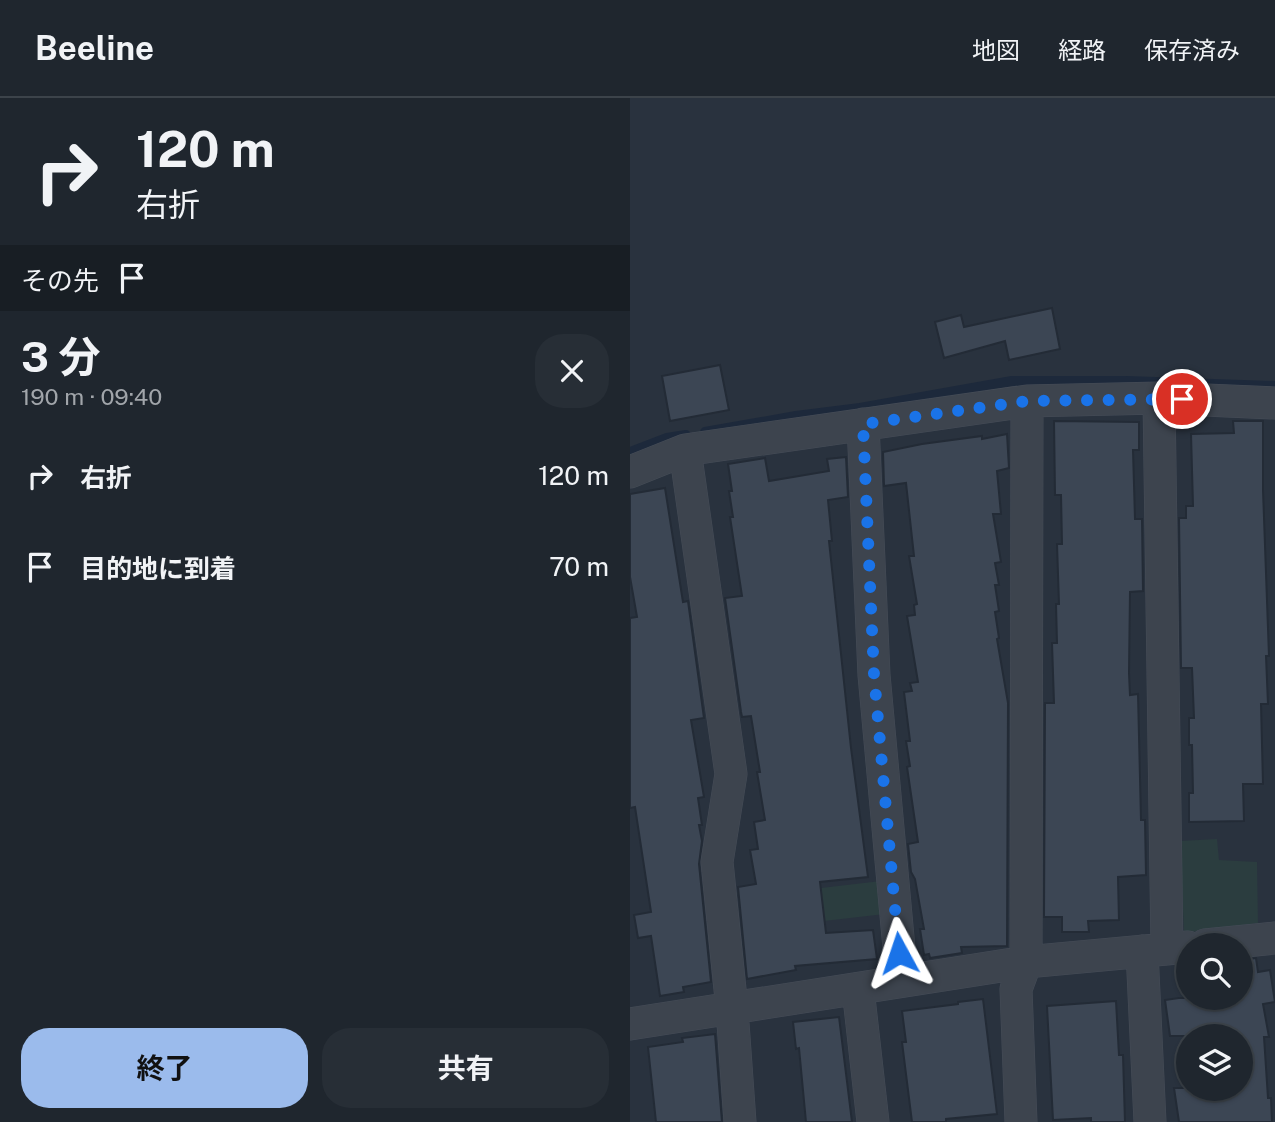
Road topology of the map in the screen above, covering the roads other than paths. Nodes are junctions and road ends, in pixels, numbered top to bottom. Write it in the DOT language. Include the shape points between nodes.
graph roads {
  1 [pos="1159,398"];
  2 [pos="1027,401"];
  3 [pos="1275,404"];
  4 [pos="863,424"];
  5 [pos="685,450"];
  6 [pos="630,472"];
  7 [pos="1275,938"];
  8 [pos="1253,940"];
  9 [pos="1166,949"];
  10 [pos="1026,962"];
  11 [pos="902,981"];
  12 [pos="858,989"];
  13 [pos="732,1009"];
  14 [pos="630,1024"];
  15 [pos="740,1122"];
  16 [pos="873,1122"];
  17 [pos="1021,1122"];
  18 [pos="1150,1122"];
  1 -- 2 [label="street"];
  1 -- 3 [label="street"];
  1 -- 9 [label="street"];
  2 -- 4 [label="street"];
  2 -- 10 [label="street"];
  4 -- 5 [label="street"];
  4 -- 11 [label="street" via="874,675"];
  5 -- 6 [label="street"];
  5 -- 13 [label="street" via="731,774 717,862"];
  7 -- 8 [label="street"];
  9 -- 10 [label="street"];
  9 -- 18 [label="street"];
  10 -- 11 [label="street"];
  10 -- 17 [label="street" via="1016,989"];
  11 -- 12 [label="street"];
  12 -- 13 [label="street"];
  12 -- 16 [label="street"];
  13 -- 14 [label="street"];
  13 -- 15 [label="street"];
}
